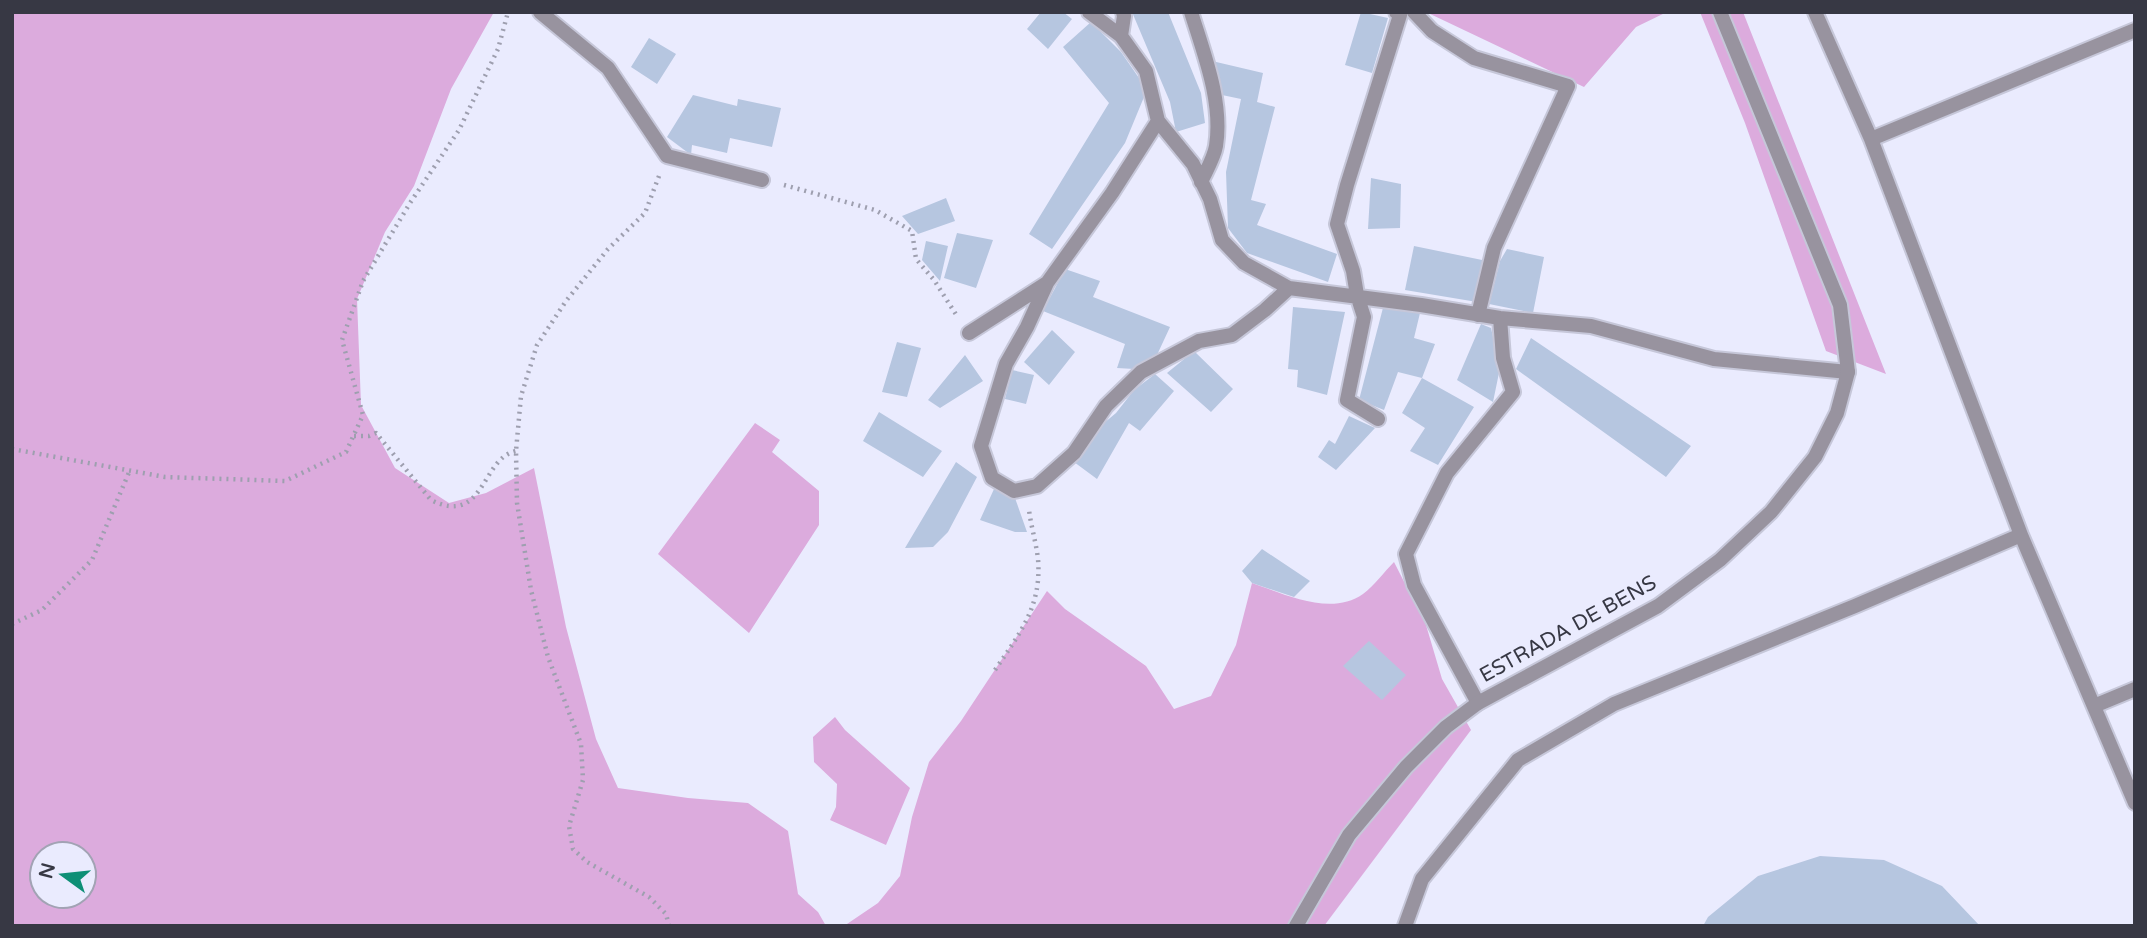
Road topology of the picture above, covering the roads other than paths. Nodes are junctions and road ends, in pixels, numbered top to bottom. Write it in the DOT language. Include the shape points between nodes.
graph roads {
  1 [pos="540,12"];
  2 [pos="1089,12"];
  3 [pos="1123,12"];
  4 [pos="1191,12"];
  5 [pos="1720,12"];
  6 [pos="1815,12"];
  7 [pos="1405,13"];
  8 [pos="2135,30"];
  9 [pos="1121,36"];
  10 [pos="1158,121"];
  11 [pos="1871,139"];
  12 [pos="762,180"];
  13 [pos="1201,182"];
  14 [pos="1047,283"];
  15 [pos="1289,288"];
  16 [pos="1357,295"];
  17 [pos="1478,314"];
  18 [pos="1500,318"];
  19 [pos="968,333"];
  20 [pos="1848,372"];
  21 [pos="1378,419"];
  22 [pos="2021,534"];
  23 [pos="2135,689"];
  24 [pos="1478,703"];
  25 [pos="2094,706"];
  26 [pos="2135,803"];
  27 [pos="1297,926"];
  28 [pos="1405,926"];
  1 -- 12 [label="street" via="608,68 667,156"];
  2 -- 9 [label="street"];
  3 -- 9 [label="street"];
  4 -- 13 [label="street" via="1217,113 1216,148"];
  5 -- 20 [label="street, ESTRADA DE BENS" via="1840,305"];
  6 -- 11 [label="street"];
  7 -- 16 [label="street" via="1337,224"];
  7 -- 17 [label="street" via="1474,58 1569,86 1494,247"];
  8 -- 11 [label="street"];
  9 -- 10 [label="street" via="1146,71"];
  10 -- 13 [label="street" via="1193,164"];
  10 -- 14 [label="street"];
  11 -- 22 [label="street"];
  13 -- 15 [label="street" via="1222,240 1244,263"];
  14 -- 15 [label="street" via="1006,364 981,446 992,478 1014,491 1037,486 1074,453 1106,406 1141,372 1199,341 1232,335"];
  14 -- 19 [label="street"];
  15 -- 16 [label="street"];
  16 -- 17 [label="street"];
  16 -- 21 [label="street" via="1364,317 1347,400"];
  17 -- 18 [label="street"];
  18 -- 20 [label="street" via="1591,327 1714,359"];
  18 -- 24 [label="street" via="1503,358 1513,392 1447,473 1406,555 1413,585"];
  20 -- 24 [label="street, ESTRADA DE BENS" via="1837,413 1815,457 1771,512 1720,560 1658,606"];
  22 -- 25 [label="street"];
  22 -- 28 [label="street" via="1614,704 1518,760 1422,880"];
  23 -- 25 [label="street"];
  24 -- 27 [label="street, ESTRADA DE BENS" via="1406,767 1349,835"];
  25 -- 26 [label="street"];
}
